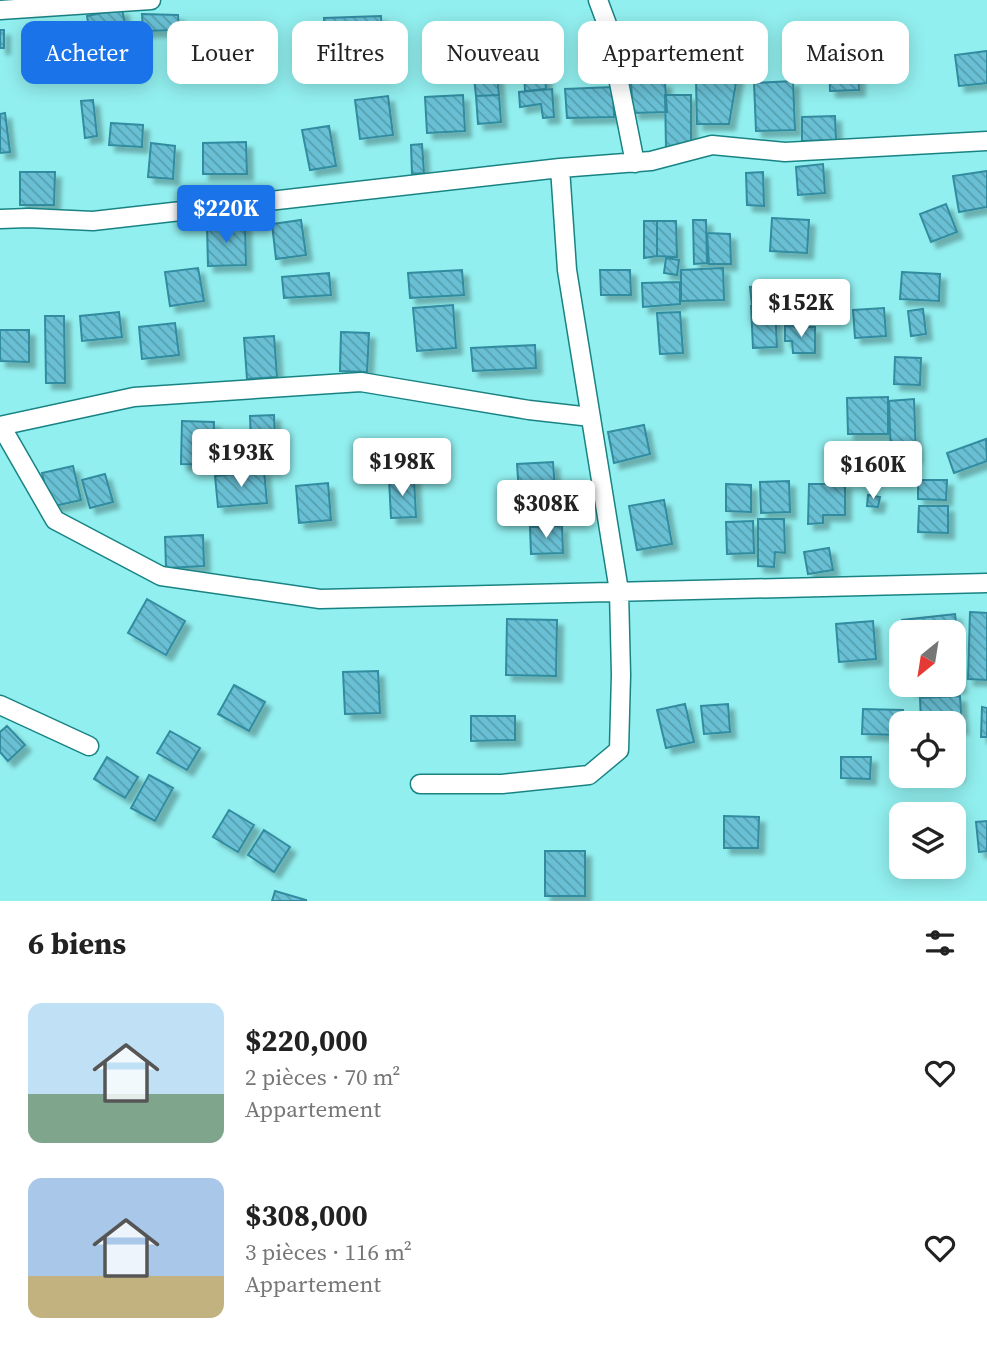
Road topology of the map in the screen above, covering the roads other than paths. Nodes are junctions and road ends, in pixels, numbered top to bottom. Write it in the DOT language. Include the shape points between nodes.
graph roads {
  1 [pos="13,0"];
  2 [pos="151,0"];
  3 [pos="598,0"];
  4 [pos="0,9"];
  5 [pos="987,141"];
  6 [pos="635,163"];
  7 [pos="560,168"];
  8 [pos="0,219"];
  9 [pos="591,417"];
  10 [pos="0,426"];
  11 [pos="987,583"];
  12 [pos="619,592"];
  13 [pos="0,705"];
  14 [pos="89,746"];
  15 [pos="420,784"];
  1 -- 4 [label="street"];
  2 -- 4 [label="street"];
  3 -- 6 [label="street" via="608,27"];
  5 -- 6 [label="street" via="785,152 712,145"];
  6 -- 7 [label="street"];
  7 -- 8 [label="street" via="93,221"];
  7 -- 9 [label="street" via="567,270"];
  9 -- 10 [label="street" via="361,382 134,397"];
  9 -- 12 [label="street"];
  10 -- 12 [label="street" via="55,520 161,576 320,599"];
  11 -- 12 [label="street"];
  12 -- 15 [label="street" via="619,750 589,775 502,784"];
  13 -- 14 [label="street"];
}
